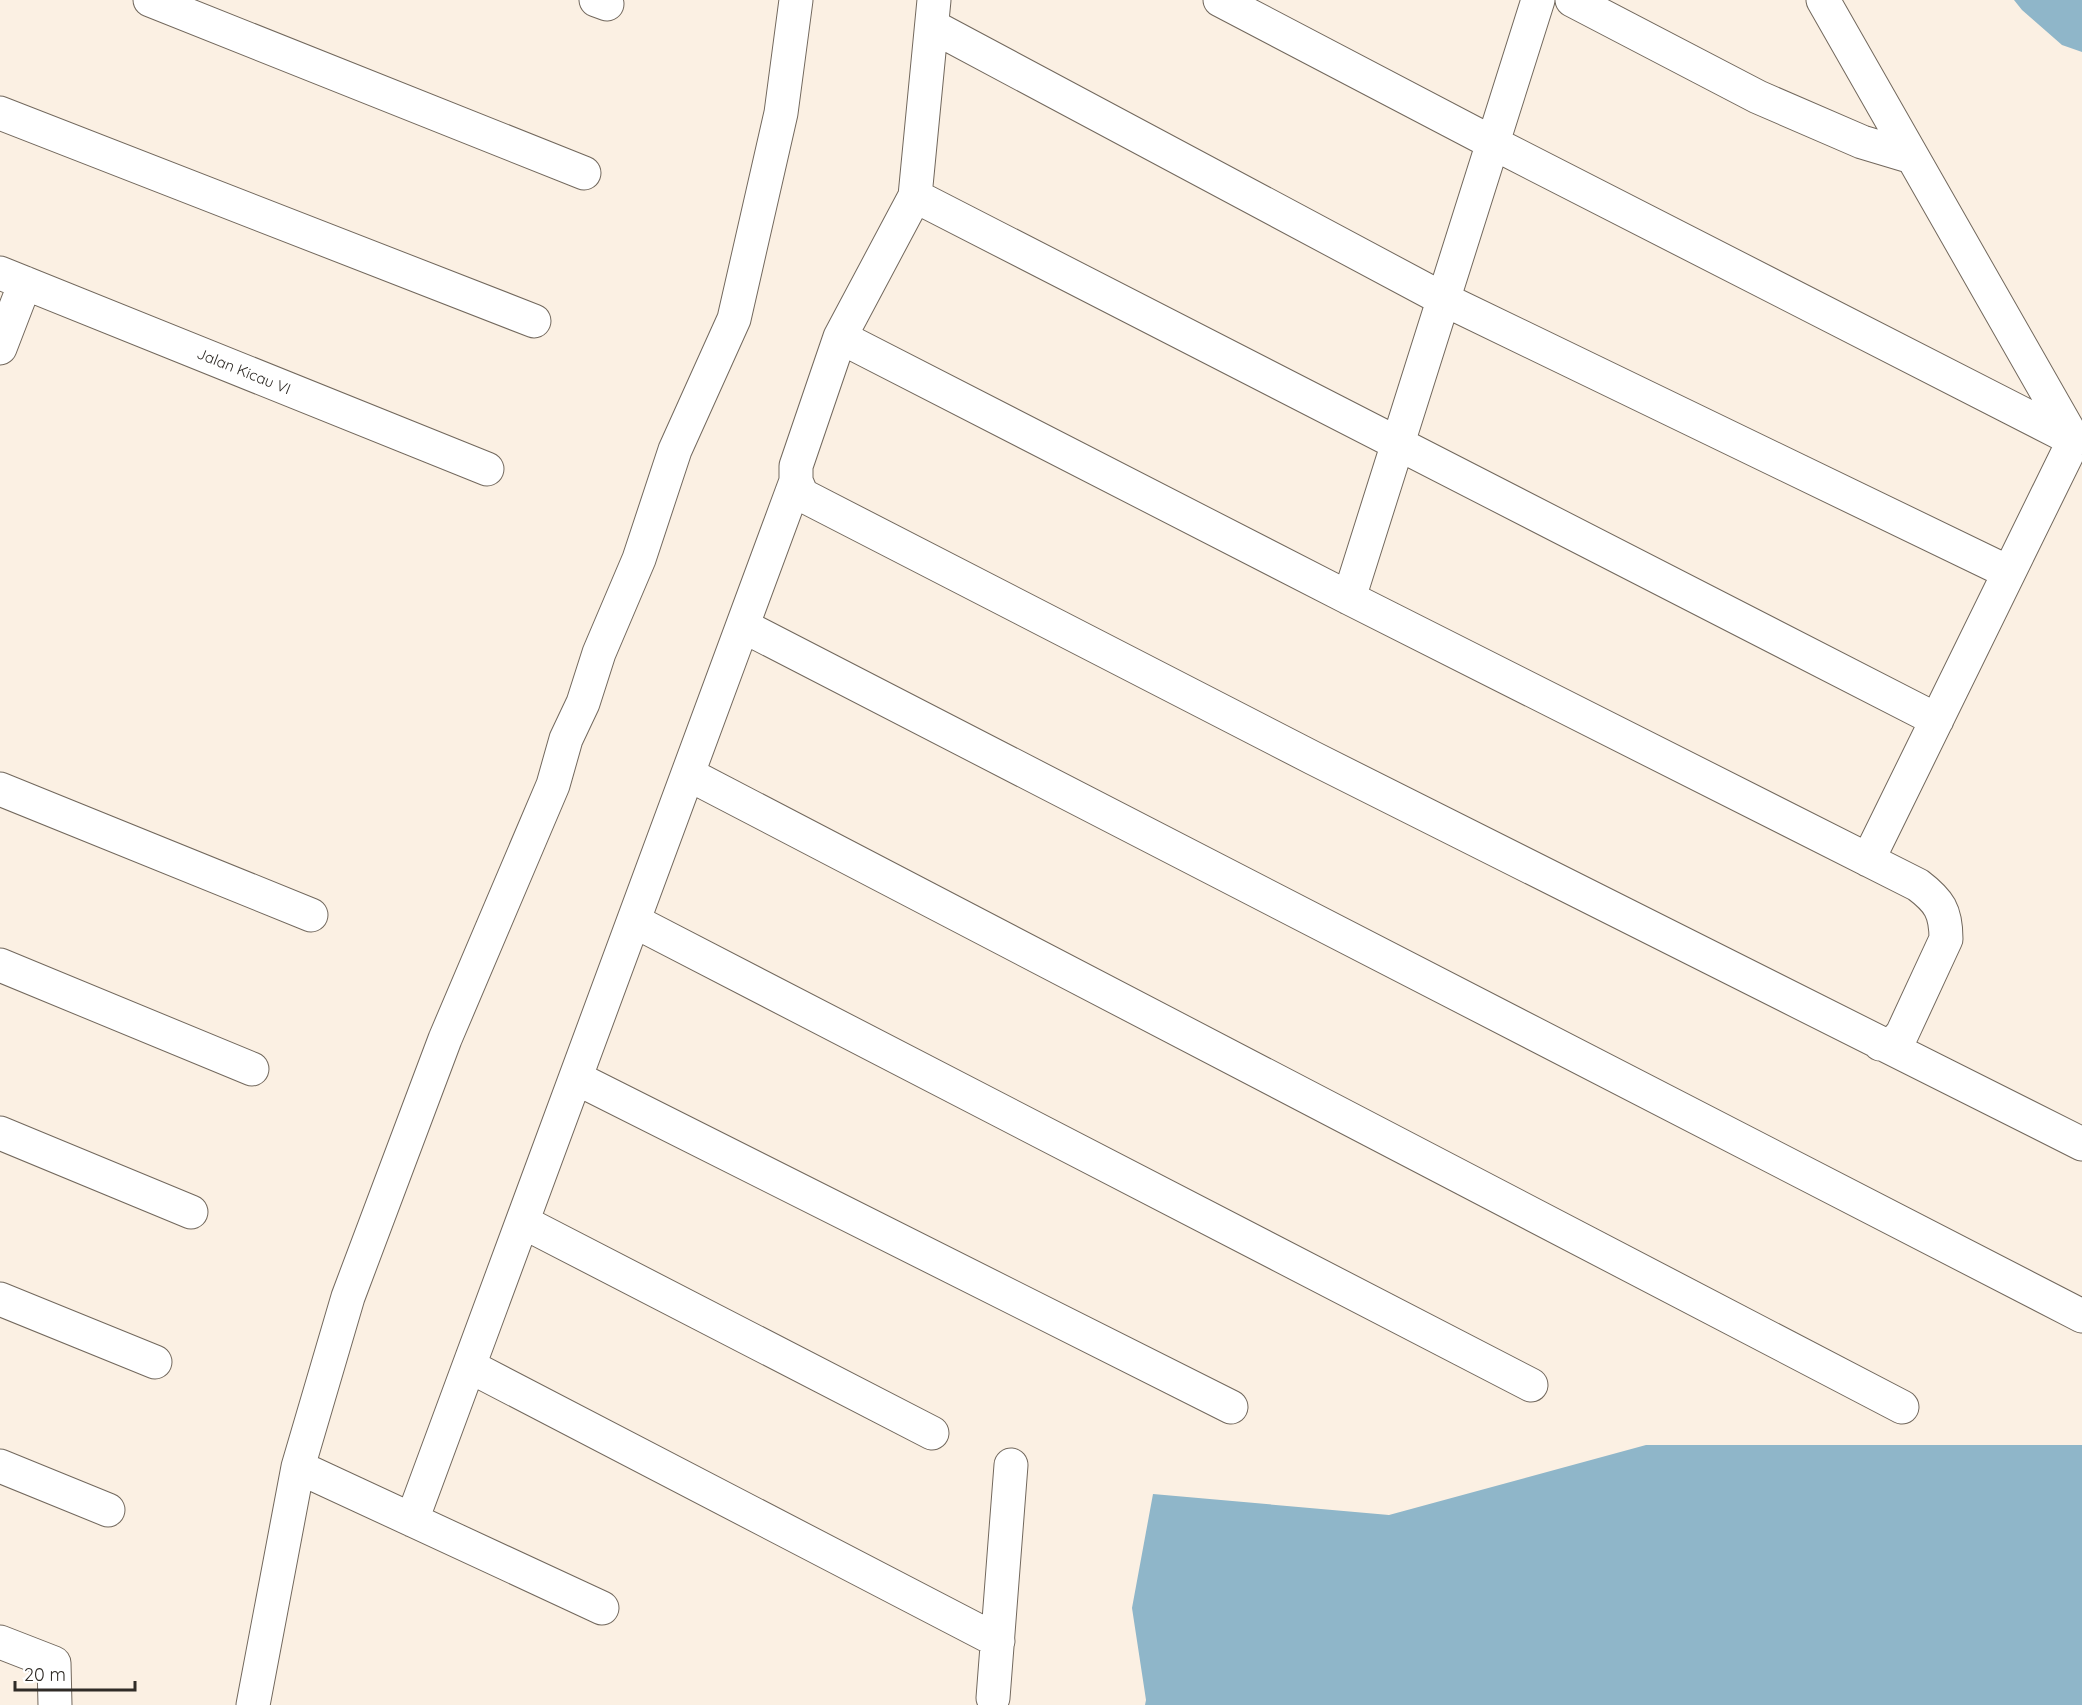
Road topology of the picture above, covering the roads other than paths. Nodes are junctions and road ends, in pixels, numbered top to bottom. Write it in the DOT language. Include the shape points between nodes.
graph roads {
  1 [pos="150,0"];
  2 [pos="796,0"];
  3 [pos="1220,0"];
  4 [pos="1538,0"];
  5 [pos="1572,0"];
  6 [pos="1823,0"];
  7 [pos="933,13"];
  8 [pos="0,113"];
  9 [pos="1492,143"];
  10 [pos="1912,157"];
  11 [pos="584,173"];
  12 [pos="915,196"];
  13 [pos="13,278"];
  14 [pos="1443,299"];
  15 [pos="534,321"];
  16 [pos="840,337"];
  17 [pos="0,348"];
  18 [pos="2074,440"];
  19 [pos="1398,444"];
  20 [pos="487,469"];
  21 [pos="796,481"];
  22 [pos="2008,572"];
  23 [pos="1349,598"];
  24 [pos="743,626"];
  25 [pos="1937,720"];
  26 [pos="688,774"];
  27 [pos="0,789"];
  28 [pos="1868,860"];
  29 [pos="311,915"];
  30 [pos="634,921"];
  31 [pos="0,965"];
  32 [pos="1880,1044"];
  33 [pos="252,1069"];
  34 [pos="576,1078"];
  35 [pos="0,1133"];
  36 [pos="2082,1144"];
  37 [pos="191,1212"];
  38 [pos="523,1222"];
  39 [pos="0,1299"];
  40 [pos="2082,1316"];
  41 [pos="155,1362"];
  42 [pos="469,1366"];
  43 [pos="1531,1385"];
  44 [pos="1231,1407"];
  45 [pos="1902,1407"];
  46 [pos="932,1433"];
  47 [pos="1011,1465"];
  48 [pos="0,1466"];
  49 [pos="298,1467"];
  50 [pos="108,1510"];
  51 [pos="412,1520"];
  52 [pos="602,1608"];
  53 [pos="998,1641"];
  54 [pos="0,1642"];
  55 [pos="993,1698"];
  56 [pos="55,1705"];
  57 [pos="253,1705"];
  1 -- 11 [label="street"];
  2 -- 49 [label="street" via="781,113 734,319 675,450 639,559 599,653 553,785 445,1039 348,1297"];
  3 -- 9 [label="street"];
  4 -- 9 [label="street"];
  5 -- 10 [label="street" via="1758,97 1862,142"];
  6 -- 10 [label="street"];
  7 -- 12 [label="street"];
  7 -- 14 [label="street"];
  8 -- 15 [label="street"];
  9 -- 14 [label="street"];
  9 -- 18 [label="street"];
  10 -- 18 [label="street"];
  12 -- 16 [label="street"];
  12 -- 19 [label="street"];
  13 -- 17 [label="street"];
  13 -- 20 [label="street, Jalan Kicau VI"];
  14 -- 19 [label="street"];
  14 -- 22 [label="street"];
  16 -- 21 [label="street" via="796,466"];
  16 -- 23 [label="street"];
  18 -- 22 [label="street"];
  19 -- 23 [label="street"];
  19 -- 25 [label="street"];
  21 -- 24 [label="street"];
  21 -- 32 [label="street" via="802,495 813,501"];
  22 -- 25 [label="street"];
  23 -- 28 [label="street"];
  24 -- 26 [label="street"];
  24 -- 40 [label="street"];
  25 -- 28 [label="street"];
  26 -- 30 [label="street"];
  26 -- 45 [label="street"];
  27 -- 29 [label="street"];
  28 -- 32 [label="street" via="1929,893 1940,905 1946,921 1946,939 1902,1034 1894,1043"];
  30 -- 34 [label="street"];
  30 -- 43 [label="street"];
  31 -- 33 [label="street"];
  32 -- 36 [label="street"];
  34 -- 38 [label="street"];
  34 -- 44 [label="street"];
  35 -- 37 [label="street"];
  38 -- 42 [label="street"];
  38 -- 46 [label="street"];
  39 -- 41 [label="street"];
  42 -- 51 [label="street"];
  42 -- 53 [label="street"];
  47 -- 53 [label="street"];
  48 -- 50 [label="street"];
  49 -- 51 [label="street"];
  49 -- 57 [label="street"];
  51 -- 52 [label="street"];
  53 -- 55 [label="street"];
  54 -- 56 [label="street" via="54,1663"];
}
